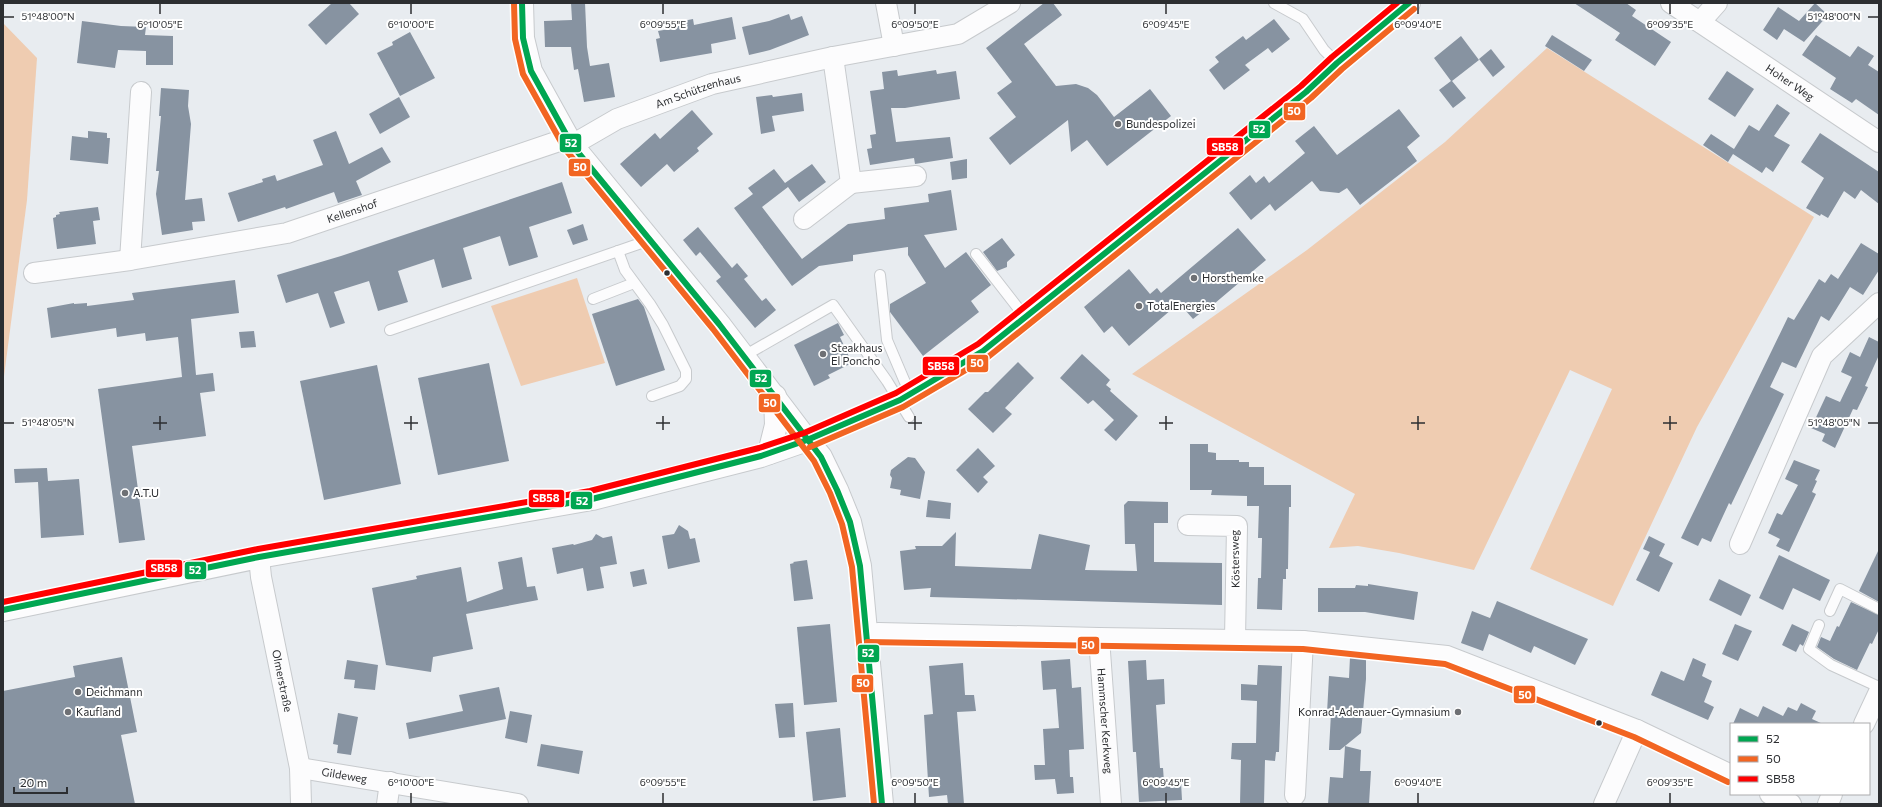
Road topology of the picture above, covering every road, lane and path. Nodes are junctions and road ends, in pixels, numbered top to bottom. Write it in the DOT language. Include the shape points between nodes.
graph roads {
  1 [pos="522,3"];
  2 [pos="886,3"];
  3 [pos="1010,3"];
  4 [pos="1274,3"];
  5 [pos="1409,3"];
  6 [pos="1671,3"];
  7 [pos="1717,3"];
  8 [pos="1700,22"];
  9 [pos="894,46"];
  10 [pos="833,57"];
  11 [pos="1337,63"];
  12 [pos="141,92"];
  13 [pos="570,142"];
  14 [pos="1879,142"];
  15 [pos="916,176"];
  16 [pos="851,184"];
  17 [pos="804,219"];
  18 [pos="650,240"];
  19 [pos="618,251"];
  20 [pos="976,254"];
  21 [pos="130,260"];
  22 [pos="34,273"];
  23 [pos="880,275"];
  24 [pos="634,283"];
  25 [pos="593,299"];
  26 [pos="1879,303"];
  27 [pos="1025,317"];
  28 [pos="390,330"];
  29 [pos="744,356"];
  30 [pos="652,396"];
  31 [pos="775,396"];
  32 [pos="906,403"];
  33 [pos="807,440"];
  34 [pos="769,453"];
  35 [pos="1188,524"];
  36 [pos="1740,544"];
  37 [pos="259,557"];
  38 [pos="1879,609"];
  39 [pos="3,610"];
  40 [pos="1830,611"];
  41 [pos="1819,625"];
  42 [pos="866,634"];
  43 [pos="1099,638"];
  44 [pos="1235,639"];
  45 [pos="1303,640"];
  46 [pos="1879,687"];
  47 [pos="1879,692"];
  48 [pos="1864,723"];
  49 [pos="1637,730"];
  50 [pos="300,768"];
  51 [pos="1730,775"];
  52 [pos="390,782"];
  53 [pos="1295,795"];
  54 [pos="1772,795"];
  55 [pos="301,804"];
  56 [pos="387,804"];
  57 [pos="518,804"];
  58 [pos="882,804"];
  59 [pos="1111,804"];
  60 [pos="1604,804"];
  61 [pos="1791,804"];
  1 -- 13 [label="main road" via="524,38 530,71"];
  2 -- 9 [label="street"];
  3 -- 9 [label="street, Am Schützenhaus" via="958,34"];
  4 -- 11 [label="lane" via="1303,19 1324,50"];
  5 -- 11 [label="main road"];
  6 -- 8 [label="street, Hoher Weg"];
  7 -- 8 [label="street"];
  8 -- 14 [label="street, Hoher Weg"];
  9 -- 10 [label="street, Am Schützenhaus"];
  10 -- 13 [label="street, Am Schützenhaus" via="712,84 617,119"];
  10 -- 16 [label="street"];
  11 -- 27 [label="main road" via="1306,92"];
  12 -- 21 [label="street"];
  13 -- 18 [label="main road"];
  13 -- 21 [label="street, Kellenshof" via="287,233"];
  15 -- 16 [label="street"];
  16 -- 17 [label="street"];
  18 -- 19 [label="lane"];
  18 -- 29 [label="main road"];
  19 -- 24 [label="lane" via="625,270"];
  19 -- 28 [label="lane"];
  20 -- 27 [label="lane"];
  21 -- 22 [label="street, Kellenshof"];
  23 -- 32 [label="lane" via="888,340"];
  24 -- 25 [label="lane"];
  24 -- 30 [label="lane" via="663,325 686,371 686,379 680,386"];
  26 -- 36 [label="street" via="1822,356"];
  27 -- 32 [label="main road" via="983,351"];
  29 -- 31 [label="main road"];
  29 -- 32 [label="lane" via="833,305"];
  31 -- 33 [label="main road"];
  31 -- 34 [label="main road" via="776,425"];
  32 -- 33 [label="main road"];
  33 -- 34 [label="main road"];
  33 -- 42 [label="main road" via="821,457 838,490 850,522 860,566"];
  34 -- 37 [label="main road" via="592,499"];
  35 -- 44 [label="street, Köstersweg" via="1237,526"];
  37 -- 39 [label="main road"];
  37 -- 50 [label="street, Olmerstraße"];
  38 -- 40 [label="lane" via="1840,589"];
  41 -- 46 [label="lane" via="1809,649 1831,665"];
  42 -- 43 [label="street"];
  42 -- 58 [label="main road"];
  43 -- 44 [label="street"];
  43 -- 59 [label="street, Hammscher Kerkweg"];
  44 -- 45 [label="street"];
  45 -- 49 [label="street" via="1447,656"];
  45 -- 53 [label="street"];
  47 -- 48 [label="street"];
  49 -- 51 [label="street"];
  49 -- 60 [label="street"];
  50 -- 52 [label="street, Gildeweg"];
  50 -- 55 [label="street, Olmerstraße"];
  52 -- 56 [label="street"];
  52 -- 57 [label="street, Gildeweg"];
  54 -- 61 [label="street"];
}
